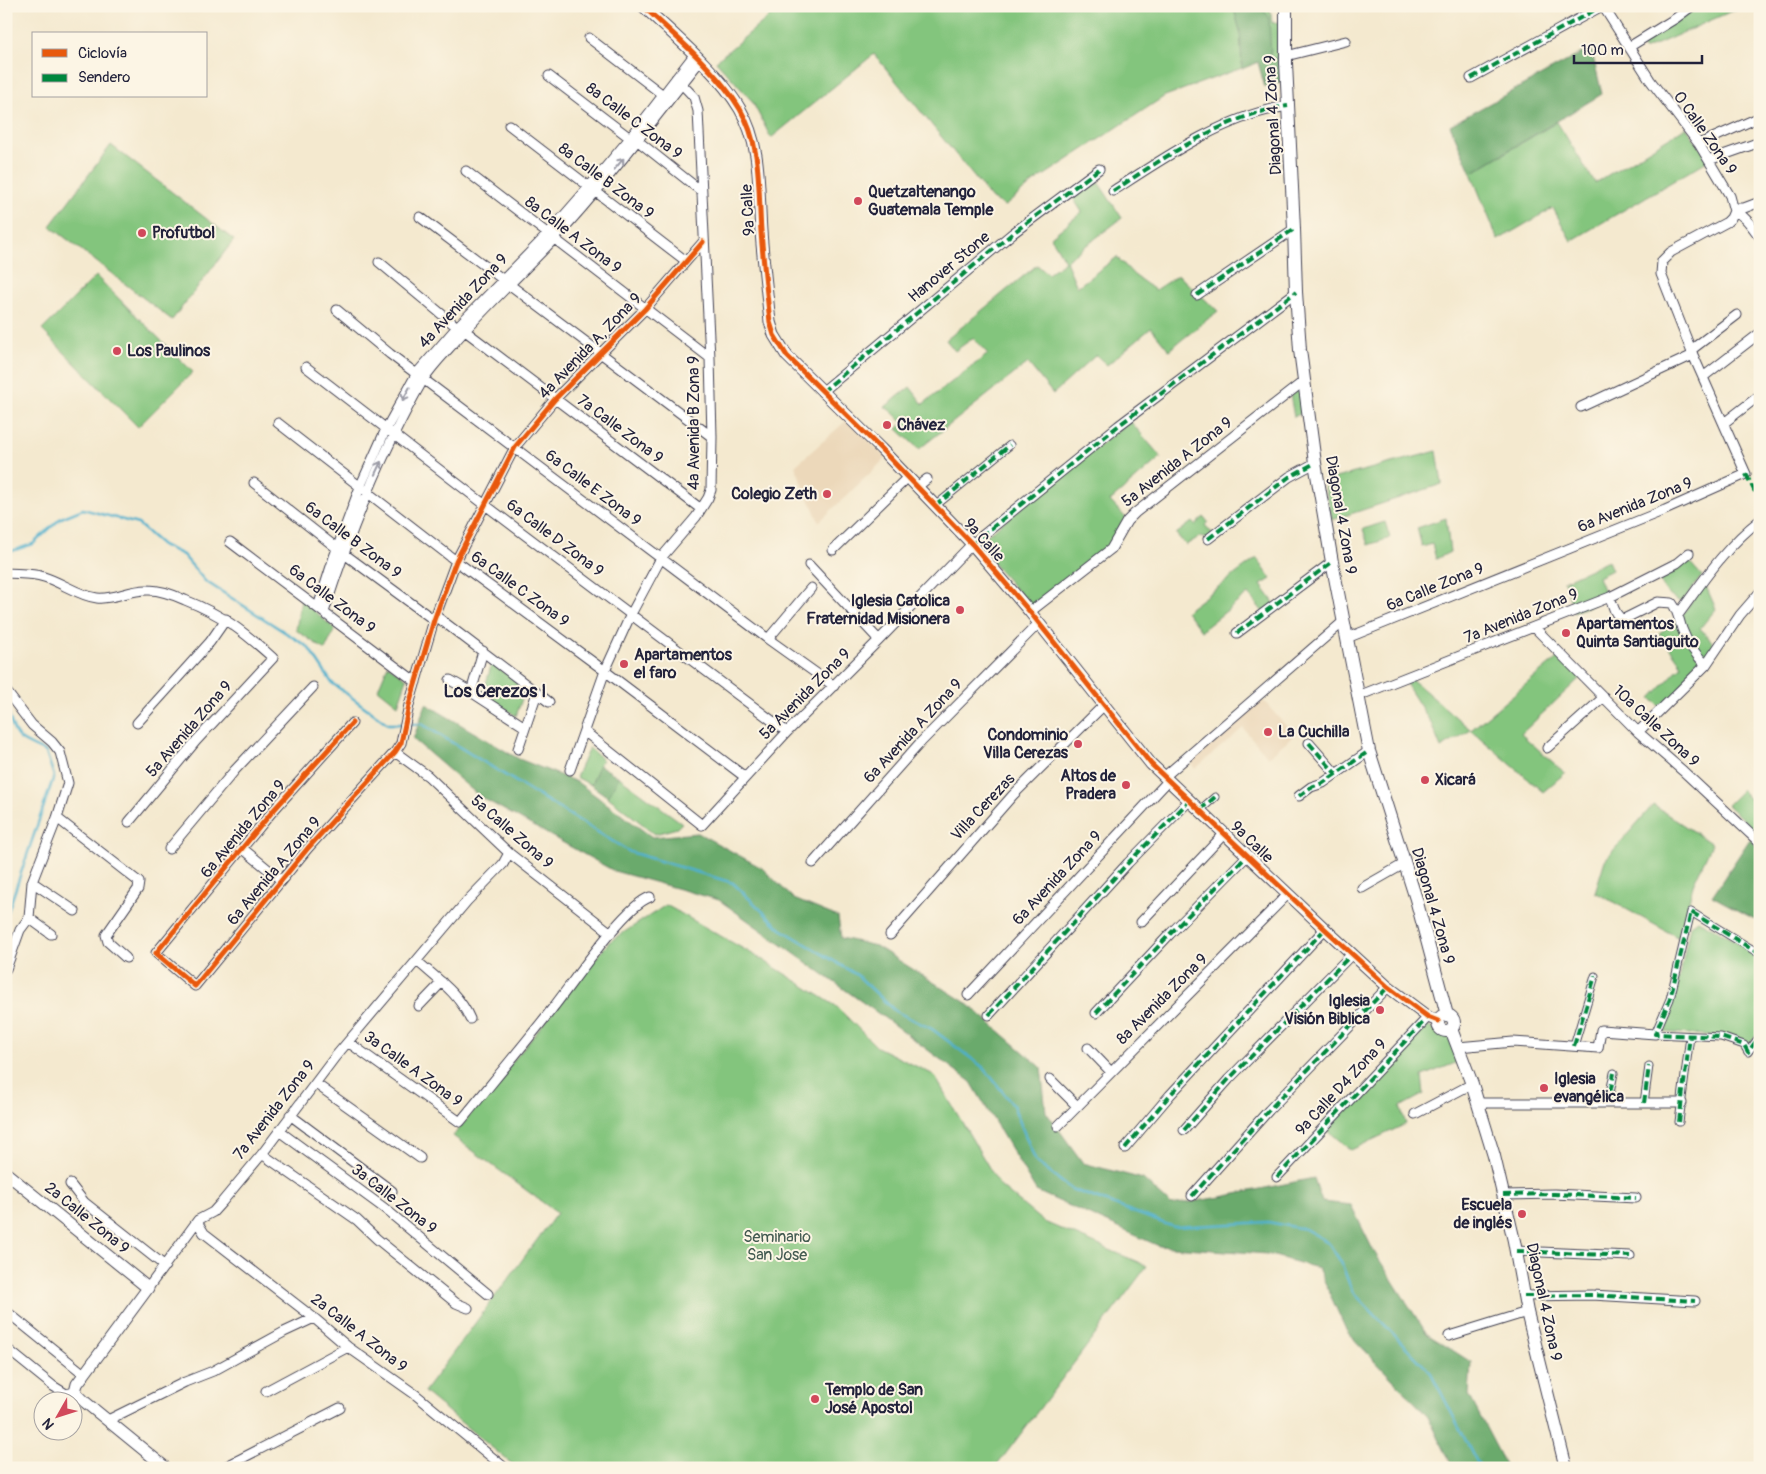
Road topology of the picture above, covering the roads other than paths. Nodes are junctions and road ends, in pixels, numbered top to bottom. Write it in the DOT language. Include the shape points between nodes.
graph roads {
  1 [pos="644,6"];
  2 [pos="1286,6"];
  3 [pos="1602,6"];
  4 [pos="1692,6"];
  5 [pos="589,38"];
  6 [pos="1346,41"];
  7 [pos="1628,47"];
  8 [pos="1286,56"];
  9 [pos="697,58"];
  10 [pos="549,76"];
  11 [pos="1471,78"];
  12 [pos="679,81"];
  13 [pos="663,95"];
  14 [pos="1288,106"];
  15 [pos="1760,116"];
  16 [pos="509,124"];
  17 [pos="634,139"];
  18 [pos="1760,142"];
  19 [pos="1699,144"];
  20 [pos="1709,160"];
  21 [pos="1099,169"];
  22 [pos="466,171"];
  23 [pos="592,190"];
  24 [pos="702,191"];
  25 [pos="1113,191"];
  26 [pos="1760,202"];
  27 [pos="1734,209"];
  28 [pos="420,217"];
  29 [pos="1294,229"];
  30 [pos="550,237"];
  31 [pos="1760,237"];
  32 [pos="703,242"];
  33 [pos="686,261"];
  34 [pos="379,262"];
  35 [pos="505,282"];
  36 [pos="1296,292"];
  37 [pos="1197,295"];
  38 [pos="645,309"];
  39 [pos="337,310"];
  40 [pos="1737,315"];
  41 [pos="461,329"];
  42 [pos="1760,333"];
  43 [pos="1692,353"];
  44 [pos="600,354"];
  45 [pos="710,358"];
  46 [pos="306,367"];
  47 [pos="420,376"];
  48 [pos="1703,377"];
  49 [pos="1304,381"];
  50 [pos="822,392"];
  51 [pos="1760,395"];
  52 [pos="555,399"];
  53 [pos="1580,408"];
  54 [pos="278,423"];
  55 [pos="1724,423"];
  56 [pos="390,432"];
  57 [pos="712,438"];
  58 [pos="1010,445"];
  59 [pos="515,447"];
  60 [pos="1315,463"];
  61 [pos="908,478"];
  62 [pos="927,479"];
  63 [pos="254,483"];
  64 [pos="917,487"];
  65 [pos="364,490"];
  66 [pos="484,504"];
  67 [pos="935,506"];
  68 [pos="701,509"];
  69 [pos="1760,520"];
  70 [pos="1208,539"];
  71 [pos="230,542"];
  72 [pos="972,544"];
  73 [pos="340,550"];
  74 [pos="833,550"];
  75 [pos="1690,553"];
  76 [pos="661,558"];
  77 [pos="456,561"];
  78 [pos="1332,562"];
  79 [pos="1535,563"];
  80 [pos="809,565"];
  81 [pos="6,573"];
  82 [pos="811,588"];
  83 [pos="1760,592"];
  84 [pos="1610,597"];
  85 [pos="321,609"];
  86 [pos="1030,612"];
  87 [pos="631,614"];
  88 [pos="1678,615"];
  89 [pos="435,618"];
  90 [pos="226,619"];
  91 [pos="1344,622"];
  92 [pos="1039,623"];
  93 [pos="1535,628"];
  94 [pos="1237,633"];
  95 [pos="1347,638"];
  96 [pos="768,639"];
  97 [pos="879,640"];
  98 [pos="483,650"];
  99 [pos="1706,665"];
  100 [pos="605,671"];
  101 [pos="450,680"];
  102 [pos="416,682"];
  103 [pos="313,686"];
  104 [pos="834,686"];
  105 [pos="6,691"];
  106 [pos="471,692"];
  107 [pos="537,693"];
  108 [pos="1358,696"];
  109 [pos="1604,697"];
  110 [pos="549,702"];
  111 [pos="1104,705"];
  112 [pos="137,723"];
  113 [pos="352,723"];
  114 [pos="525,727"];
  115 [pos="584,731"];
  116 [pos="787,732"];
  117 [pos="1638,732"];
  118 [pos="1309,743"];
  119 [pos="1548,748"];
  120 [pos="518,749"];
  121 [pos="395,752"];
  122 [pos="1369,752"];
  123 [pos="570,770"];
  124 [pos="1336,774"];
  125 [pos="745,777"];
  126 [pos="1166,779"];
  127 [pos="1299,796"];
  128 [pos="1215,797"];
  129 [pos="1190,800"];
  130 [pos="1200,810"];
  131 [pos="57,818"];
  132 [pos="130,822"];
  133 [pos="1226,833"];
  134 [pos="1760,842"];
  135 [pos="242,848"];
  136 [pos="169,849"];
  137 [pos="509,853"];
  138 [pos="1248,856"];
  139 [pos="813,863"];
  140 [pos="1404,864"];
  141 [pos="282,880"];
  142 [pos="32,882"];
  143 [pos="1362,888"];
  144 [pos="1288,894"];
  145 [pos="650,897"];
  146 [pos="75,911"];
  147 [pos="29,918"];
  148 [pos="1141,922"];
  149 [pos="1325,930"];
  150 [pos="611,933"];
  151 [pos="52,934"];
  152 [pos="890,935"];
  153 [pos="1352,954"];
  154 [pos="1760,954"];
  155 [pos="126,958"];
  156 [pos="416,961"];
  157 [pos="6,969"];
  158 [pos="1594,976"];
  159 [pos="442,982"];
  160 [pos="195,986"];
  161 [pos="1388,987"];
  162 [pos="968,995"];
  163 [pos="419,1006"];
  164 [pos="1096,1013"];
  165 [pos="989,1015"];
  166 [pos="470,1018"];
  167 [pos="1438,1018"];
  168 [pos="1654,1034"];
  169 [pos="1690,1036"];
  170 [pos="1760,1036"];
  171 [pos="348,1042"];
  172 [pos="1574,1046"];
  173 [pos="1458,1047"];
  174 [pos="1088,1048"];
  175 [pos="1649,1066"];
  176 [pos="1111,1072"];
  177 [pos="1614,1073"];
  178 [pos="1050,1080"];
  179 [pos="316,1084"];
  180 [pos="1472,1084"];
  181 [pos="1608,1103"];
  182 [pos="1644,1103"];
  183 [pos="1682,1103"];
  184 [pos="1477,1104"];
  185 [pos="1077,1106"];
  186 [pos="1415,1114"];
  187 [pos="290,1115"];
  188 [pos="1679,1122"];
  189 [pos="1058,1126"];
  190 [pos="1184,1130"];
  191 [pos="279,1131"];
  192 [pos="1125,1148"];
  193 [pos="262,1154"];
  194 [pos="420,1158"];
  195 [pos="6,1174"];
  196 [pos="1276,1178"];
  197 [pos="70,1184"];
  198 [pos="392,1191"];
  199 [pos="1503,1195"];
  200 [pos="1192,1196"];
  201 [pos="1636,1198"];
  202 [pos="198,1220"];
  203 [pos="1516,1251"];
  204 [pos="1630,1256"];
  205 [pos="165,1266"];
  206 [pos="148,1288"];
  207 [pos="488,1294"];
  208 [pos="1524,1296"];
  209 [pos="1695,1301"];
  210 [pos="468,1308"];
  211 [pos="6,1311"];
  212 [pos="1527,1312"];
  213 [pos="314,1318"];
  214 [pos="1449,1336"];
  215 [pos="348,1347"];
  216 [pos="6,1348"];
  217 [pos="84,1374"];
  218 [pos="266,1390"];
  219 [pos="62,1392"];
  220 [pos="75,1392"];
  221 [pos="82,1399"];
  222 [pos="340,1408"];
  223 [pos="108,1420"];
  224 [pos="166,1468"];
  225 [pos="223,1468"];
  226 [pos="505,1468"];
  227 [pos="1566,1468"];
  1 -- 9 [label="street, 9a Calle"];
  2 -- 8 [label="main road, Diagonal 4 Zona 9"];
  3 -- 7 [label="street, 0 Calle Zona 9"];
  3 -- 11 [label="street"];
  4 -- 7 [label="street"];
  5 -- 13 [label="street"];
  6 -- 8 [label="street"];
  7 -- 19 [label="street, 0 Calle Zona 9"];
  8 -- 14 [label="main road, Diagonal 4 Zona 9"];
  9 -- 12 [label="street, 4a Avenida Zona 9"];
  9 -- 50 [label="street, 9a Calle" via="741,109 753,137 771,327 787,356"];
  10 -- 17 [label="street, 8a Calle C Zona 9"];
  12 -- 13 [label="street, 4a Avenida Zona 9"];
  12 -- 17 [label="street, 4a Avenida Zona 9"];
  12 -- 24 [label="street, 4a Avenida B Zona 9" via="690,91 696,104"];
  13 -- 17 [label="street, 4a Avenida Zona 9"];
  14 -- 25 [label="street" via="1252,115 1214,132 1165,157"];
  14 -- 29 [label="main road, Diagonal 4 Zona 9"];
  15 -- 19 [label="street"];
  16 -- 23 [label="street, 8a Calle B Zona 9"];
  17 -- 23 [label="street, 4a Avenida Zona 9"];
  17 -- 24 [label="street, 8a Calle C Zona 9"];
  18 -- 20 [label="street"];
  19 -- 20 [label="street, 0 Calle Zona 9"];
  20 -- 27 [label="street, 0 Calle Zona 9"];
  21 -- 50 [label="street, Hanover Stone" via="1013,233"];
  22 -- 30 [label="street, 8a Calle A Zona 9"];
  23 -- 30 [label="street, 4a Avenida Zona 9"];
  23 -- 33 [label="street, 8a Calle B Zona 9"];
  24 -- 32 [label="street, 4a Avenida B Zona 9"];
  26 -- 27 [label="street"];
  27 -- 31 [label="street" via="1748,220"];
  27 -- 43 [label="street" via="1727,222 1671,252 1660,267"];
  28 -- 35 [label="street"];
  29 -- 36 [label="main road, Diagonal 4 Zona 9"];
  29 -- 37 [label="street"];
  30 -- 35 [label="street, 4a Avenida Zona 9"];
  30 -- 38 [label="street, 8a Calle A Zona 9"];
  32 -- 33 [label="street, 4a Avenida A, Zona 9"];
  32 -- 45 [label="street, 4a Avenida B Zona 9"];
  33 -- 38 [label="street, 4a Avenida A, Zona 9"];
  34 -- 41 [label="street, 7a Calle Zona 9"];
  35 -- 41 [label="street, 4a Avenida Zona 9"];
  35 -- 44 [label="street"];
  36 -- 49 [label="main road, Diagonal 4 Zona 9"];
  36 -- 72 [label="street, 5a Avenida Zona 9" via="1118,426"];
  38 -- 44 [label="street, 4a Avenida A, Zona 9"];
  38 -- 45 [label="street, 8a Calle A Zona 9"];
  39 -- 47 [label="street, 6a Calle E Zona 9"];
  40 -- 43 [label="street"];
  41 -- 47 [label="street, 4a Avenida Zona 9"];
  41 -- 52 [label="street, 7a Calle Zona 9"];
  42 -- 48 [label="street"];
  43 -- 48 [label="street"];
  43 -- 53 [label="street"];
  44 -- 52 [label="street, 4a Avenida A, Zona 9"];
  44 -- 57 [label="street"];
  45 -- 57 [label="street, 4a Avenida B Zona 9"];
  46 -- 56 [label="street, 6a Calle D Zona 9"];
  47 -- 56 [label="street, 4a Avenida Zona 9"];
  47 -- 59 [label="street, 6a Calle E Zona 9"];
  48 -- 55 [label="street"];
  49 -- 60 [label="main road, Diagonal 4 Zona 9"];
  49 -- 86 [label="street, 5a Avenida A Zona 9" via="1135,513 1111,549"];
  50 -- 61 [label="street, 9a Calle"];
  51 -- 55 [label="street"];
  52 -- 59 [label="street, 4a Avenida A, Zona 9"];
  52 -- 68 [label="street, 7a Calle Zona 9"];
  54 -- 65 [label="street, 6a Calle C Zona 9"];
  55 -- 79 [label="street, 6a Avenida Zona 9" via="1746,474"];
  56 -- 65 [label="street, 4a Avenida Zona 9"];
  56 -- 66 [label="street, 6a Calle D Zona 9"];
  57 -- 68 [label="street, 4a Avenida B Zona 9" via="711,490"];
  58 -- 67 [label="street"];
  59 -- 66 [label="street, 4a Avenida A, Zona 9"];
  59 -- 76 [label="street, 6a Calle E Zona 9"];
  60 -- 70 [label="street" via="1289,477"];
  60 -- 78 [label="main road, Diagonal 4 Zona 9"];
  61 -- 64 [label="street, 9a Calle"];
  61 -- 74 [label="street"];
  62 -- 64 [label="street"];
  63 -- 73 [label="street, 6a Calle B Zona 9"];
  64 -- 67 [label="street, 9a Calle"];
  65 -- 73 [label="street, 4a Avenida Zona 9"];
  65 -- 77 [label="street, 6a Calle C Zona 9"];
  66 -- 77 [label="street, 4a Avenida A, Zona 9"];
  66 -- 87 [label="street, 6a Calle D Zona 9"];
  67 -- 72 [label="street, 9a Calle"];
  68 -- 76 [label="street, 4a Avenida B Zona 9"];
  69 -- 88 [label="street" via="1724,554"];
  71 -- 85 [label="street, 6a Calle Zona 9"];
  72 -- 86 [label="street, 9a Calle"];
  72 -- 97 [label="street, 5a Avenida Zona 9"];
  73 -- 85 [label="street, 4a Avenida Zona 9"];
  73 -- 89 [label="street, 6a Calle B Zona 9"];
  75 -- 84 [label="street, 7a Avenida Zona 9"];
  76 -- 87 [label="street, 4a Avenida B Zona 9"];
  76 -- 96 [label="street, 6a Calle E Zona 9"];
  77 -- 89 [label="street, 4a Avenida A, Zona 9"];
  77 -- 100 [label="street, 6a Calle C Zona 9"];
  78 -- 91 [label="main road, Diagonal 4 Zona 9"];
  78 -- 94 [label="street"];
  79 -- 95 [label="street, 6a Calle Zona 9"];
  80 -- 97 [label="street"];
  81 -- 90 [label="street" via="34,574 99,598 134,590 161,591"];
  82 -- 96 [label="street"];
  83 -- 99 [label="street"];
  84 -- 88 [label="street" via="1621,619 1660,602 1672,604"];
  84 -- 93 [label="street, 7a Avenida Zona 9"];
  85 -- 102 [label="street, 6a Calle Zona 9"];
  86 -- 92 [label="street, 9a Calle"];
  87 -- 100 [label="street, 4a Avenida B Zona 9"];
  87 -- 116 [label="street, 6a Calle D Zona 9"];
  88 -- 99 [label="street" via="1683,632"];
  89 -- 98 [label="street, 6a Calle B Zona 9"];
  89 -- 102 [label="street, 4a Avenida A, Zona 9"];
  90 -- 112 [label="street" via="210,642"];
  90 -- 132 [label="street, 5a Avenida Zona 9" via="274,658 196,741"];
  91 -- 95 [label="main road, Diagonal 4 Zona 9"];
  91 -- 126 [label="street, 6a Avenida Zona 9"];
  92 -- 111 [label="street, 9a Calle"];
  92 -- 139 [label="street, 6a Avenida A Zona 9" via="919,744"];
  93 -- 108 [label="street, 7a Avenida Zona 9"];
  93 -- 109 [label="street, 10a Calle Zona 9"];
  95 -- 108 [label="main road, Diagonal 4 Zona 9"];
  96 -- 104 [label="street, 6a Calle E Zona 9"];
  97 -- 104 [label="street, 5a Avenida Zona 9"];
  98 -- 106 [label="street"];
  98 -- 107 [label="street, 6a Calle B Zona 9"];
  99 -- 117 [label="street"];
  100 -- 115 [label="street, 4a Avenida B Zona 9"];
  100 -- 125 [label="street, 6a Calle C Zona 9"];
  101 -- 106 [label="street"];
  102 -- 121 [label="street, 4a Avenida A, Zona 9" via="401,743"];
  103 -- 136 [label="street" via="235,770"];
  104 -- 116 [label="street, 5a Avenida Zona 9"];
  105 -- 131 [label="street" via="32,725 60,752 68,783"];
  106 -- 114 [label="street"];
  107 -- 110 [label="street, 6a Calle B Zona 9"];
  107 -- 114 [label="street"];
  108 -- 122 [label="main road, Diagonal 4 Zona 9"];
  109 -- 117 [label="street, 10a Calle Zona 9"];
  109 -- 119 [label="street"];
  111 -- 126 [label="street, 9a Calle"];
  111 -- 152 [label="street, Villa Cerezas" via="1014,795"];
  113 -- 135 [label="street, 6a Avenida Zona 9"];
  114 -- 120 [label="street"];
  115 -- 123 [label="street, 4a Avenida B Zona 9"];
  115 -- 125 [label="street, 5a Avenida Zona 9" via="702,825"];
  116 -- 125 [label="street, 5a Avenida Zona 9"];
  117 -- 134 [label="street, 10a Calle Zona 9"];
  118 -- 124 [label="street"];
  121 -- 137 [label="street, 5a Calle Zona 9" via="428,776"];
  121 -- 141 [label="street, 6a Avenida A Zona 9"];
  122 -- 124 [label="street"];
  122 -- 140 [label="main road, Diagonal 4 Zona 9"];
  124 -- 127 [label="street"];
  126 -- 129 [label="street, 9a Calle"];
  126 -- 162 [label="street, 6a Avenida Zona 9"];
  128 -- 130 [label="street"];
  129 -- 130 [label="street, 9a Calle"];
  129 -- 165 [label="street"];
  130 -- 133 [label="street, 9a Calle"];
  131 -- 142 [label="street"];
  131 -- 155 [label="street" via="140,884 106,935 108,942"];
  133 -- 138 [label="street, 9a Calle"];
  133 -- 148 [label="street"];
  135 -- 141 [label="street"];
  135 -- 160 [label="street, 6a Avenida Zona 9" via="156,953"];
  137 -- 150 [label="street, 5a Calle Zona 9"];
  137 -- 156 [label="street, 7a Avenida Zona 9" via="503,864"];
  138 -- 144 [label="street, 9a Calle"];
  138 -- 164 [label="street"];
  140 -- 143 [label="street"];
  140 -- 167 [label="main road, Diagonal 4 Zona 9" via="1416,899"];
  141 -- 160 [label="street, 6a Avenida A Zona 9"];
  142 -- 146 [label="street"];
  142 -- 147 [label="street"];
  144 -- 149 [label="street, 9a Calle"];
  144 -- 176 [label="street, 8a Avenida Zona 9"];
  145 -- 150 [label="street" via="638,902"];
  147 -- 151 [label="street"];
  147 -- 157 [label="street" via="20,930"];
  149 -- 153 [label="street, 9a Calle"];
  149 -- 192 [label="street" via="1170,1095"];
  150 -- 171 [label="street, 3a Calle A Zona 9" via="460,1122"];
  153 -- 161 [label="street, 9a Calle"];
  153 -- 190 [label="street" via="1229,1079"];
  154 -- 168 [label="street" via="1690,912 1670,999"];
  156 -- 159 [label="street"];
  156 -- 171 [label="street, 7a Avenida Zona 9"];
  158 -- 172 [label="street"];
  159 -- 163 [label="street"];
  159 -- 166 [label="street" via="457,997"];
  161 -- 167 [label="street, 9a Calle"];
  161 -- 200 [label="street"];
  167 -- 173 [label="main road, Diagonal 4 Zona 9" via="1451,1017 1454,1022 1451,1029"];
  167 -- 196 [label="street, 9a Calle D4 Zona 9"];
  168 -- 169 [label="street"];
  168 -- 172 [label="street" via="1601,1030 1598,1048"];
  169 -- 170 [label="street" via="1721,1037 1744,1045 1748,1052"];
  169 -- 183 [label="street"];
  171 -- 179 [label="street, 7a Avenida Zona 9"];
  172 -- 173 [label="street" via="1513,1042"];
  173 -- 180 [label="main road, Diagonal 4 Zona 9"];
  174 -- 176 [label="street"];
  175 -- 182 [label="street"];
  176 -- 185 [label="street, 8a Avenida Zona 9"];
  177 -- 181 [label="street"];
  178 -- 185 [label="street"];
  179 -- 187 [label="street, 7a Avenida Zona 9"];
  179 -- 194 [label="street"];
  180 -- 184 [label="main road, Diagonal 4 Zona 9"];
  180 -- 186 [label="street"];
  181 -- 182 [label="street"];
  181 -- 184 [label="street"];
  182 -- 183 [label="street"];
  183 -- 188 [label="street"];
  184 -- 199 [label="main road, Diagonal 4 Zona 9"];
  185 -- 189 [label="street, 8a Avenida Zona 9"];
  187 -- 191 [label="street, 7a Avenida Zona 9"];
  187 -- 198 [label="street"];
  191 -- 193 [label="street, 7a Avenida Zona 9"];
  191 -- 207 [label="street, 3a Calle Zona 9" via="384,1208"];
  193 -- 202 [label="street, 7a Avenida Zona 9" via="213,1212"];
  193 -- 210 [label="street" via="357,1220 384,1245"];
  195 -- 206 [label="street, 2a Calle Zona 9"];
  197 -- 205 [label="street" via="84,1202"];
  199 -- 201 [label="street"];
  199 -- 203 [label="main road, Diagonal 4 Zona 9"];
  202 -- 205 [label="street, 7a Avenida Zona 9"];
  202 -- 213 [label="street, 2a Calle A Zona 9" via="204,1233"];
  203 -- 204 [label="street"];
  203 -- 208 [label="main road, Diagonal 4 Zona 9"];
  205 -- 206 [label="street, 7a Avenida Zona 9"];
  206 -- 217 [label="street, 7a Avenida Zona 9"];
  208 -- 209 [label="street" via="1592,1295"];
  208 -- 212 [label="main road, Diagonal 4 Zona 9"];
  211 -- 217 [label="street"];
  212 -- 214 [label="street"];
  212 -- 227 [label="main road, Diagonal 4 Zona 9"];
  213 -- 215 [label="street, 2a Calle A Zona 9"];
  213 -- 223 [label="street" via="207,1374"];
  215 -- 218 [label="street"];
  215 -- 226 [label="street, 2a Calle A Zona 9" via="416,1395"];
  216 -- 219 [label="street"];
  217 -- 220 [label="street, 7a Avenida Zona 9"];
  221 -- 223 [label="street"];
  222 -- 225 [label="street"];
  223 -- 224 [label="street"];
}
